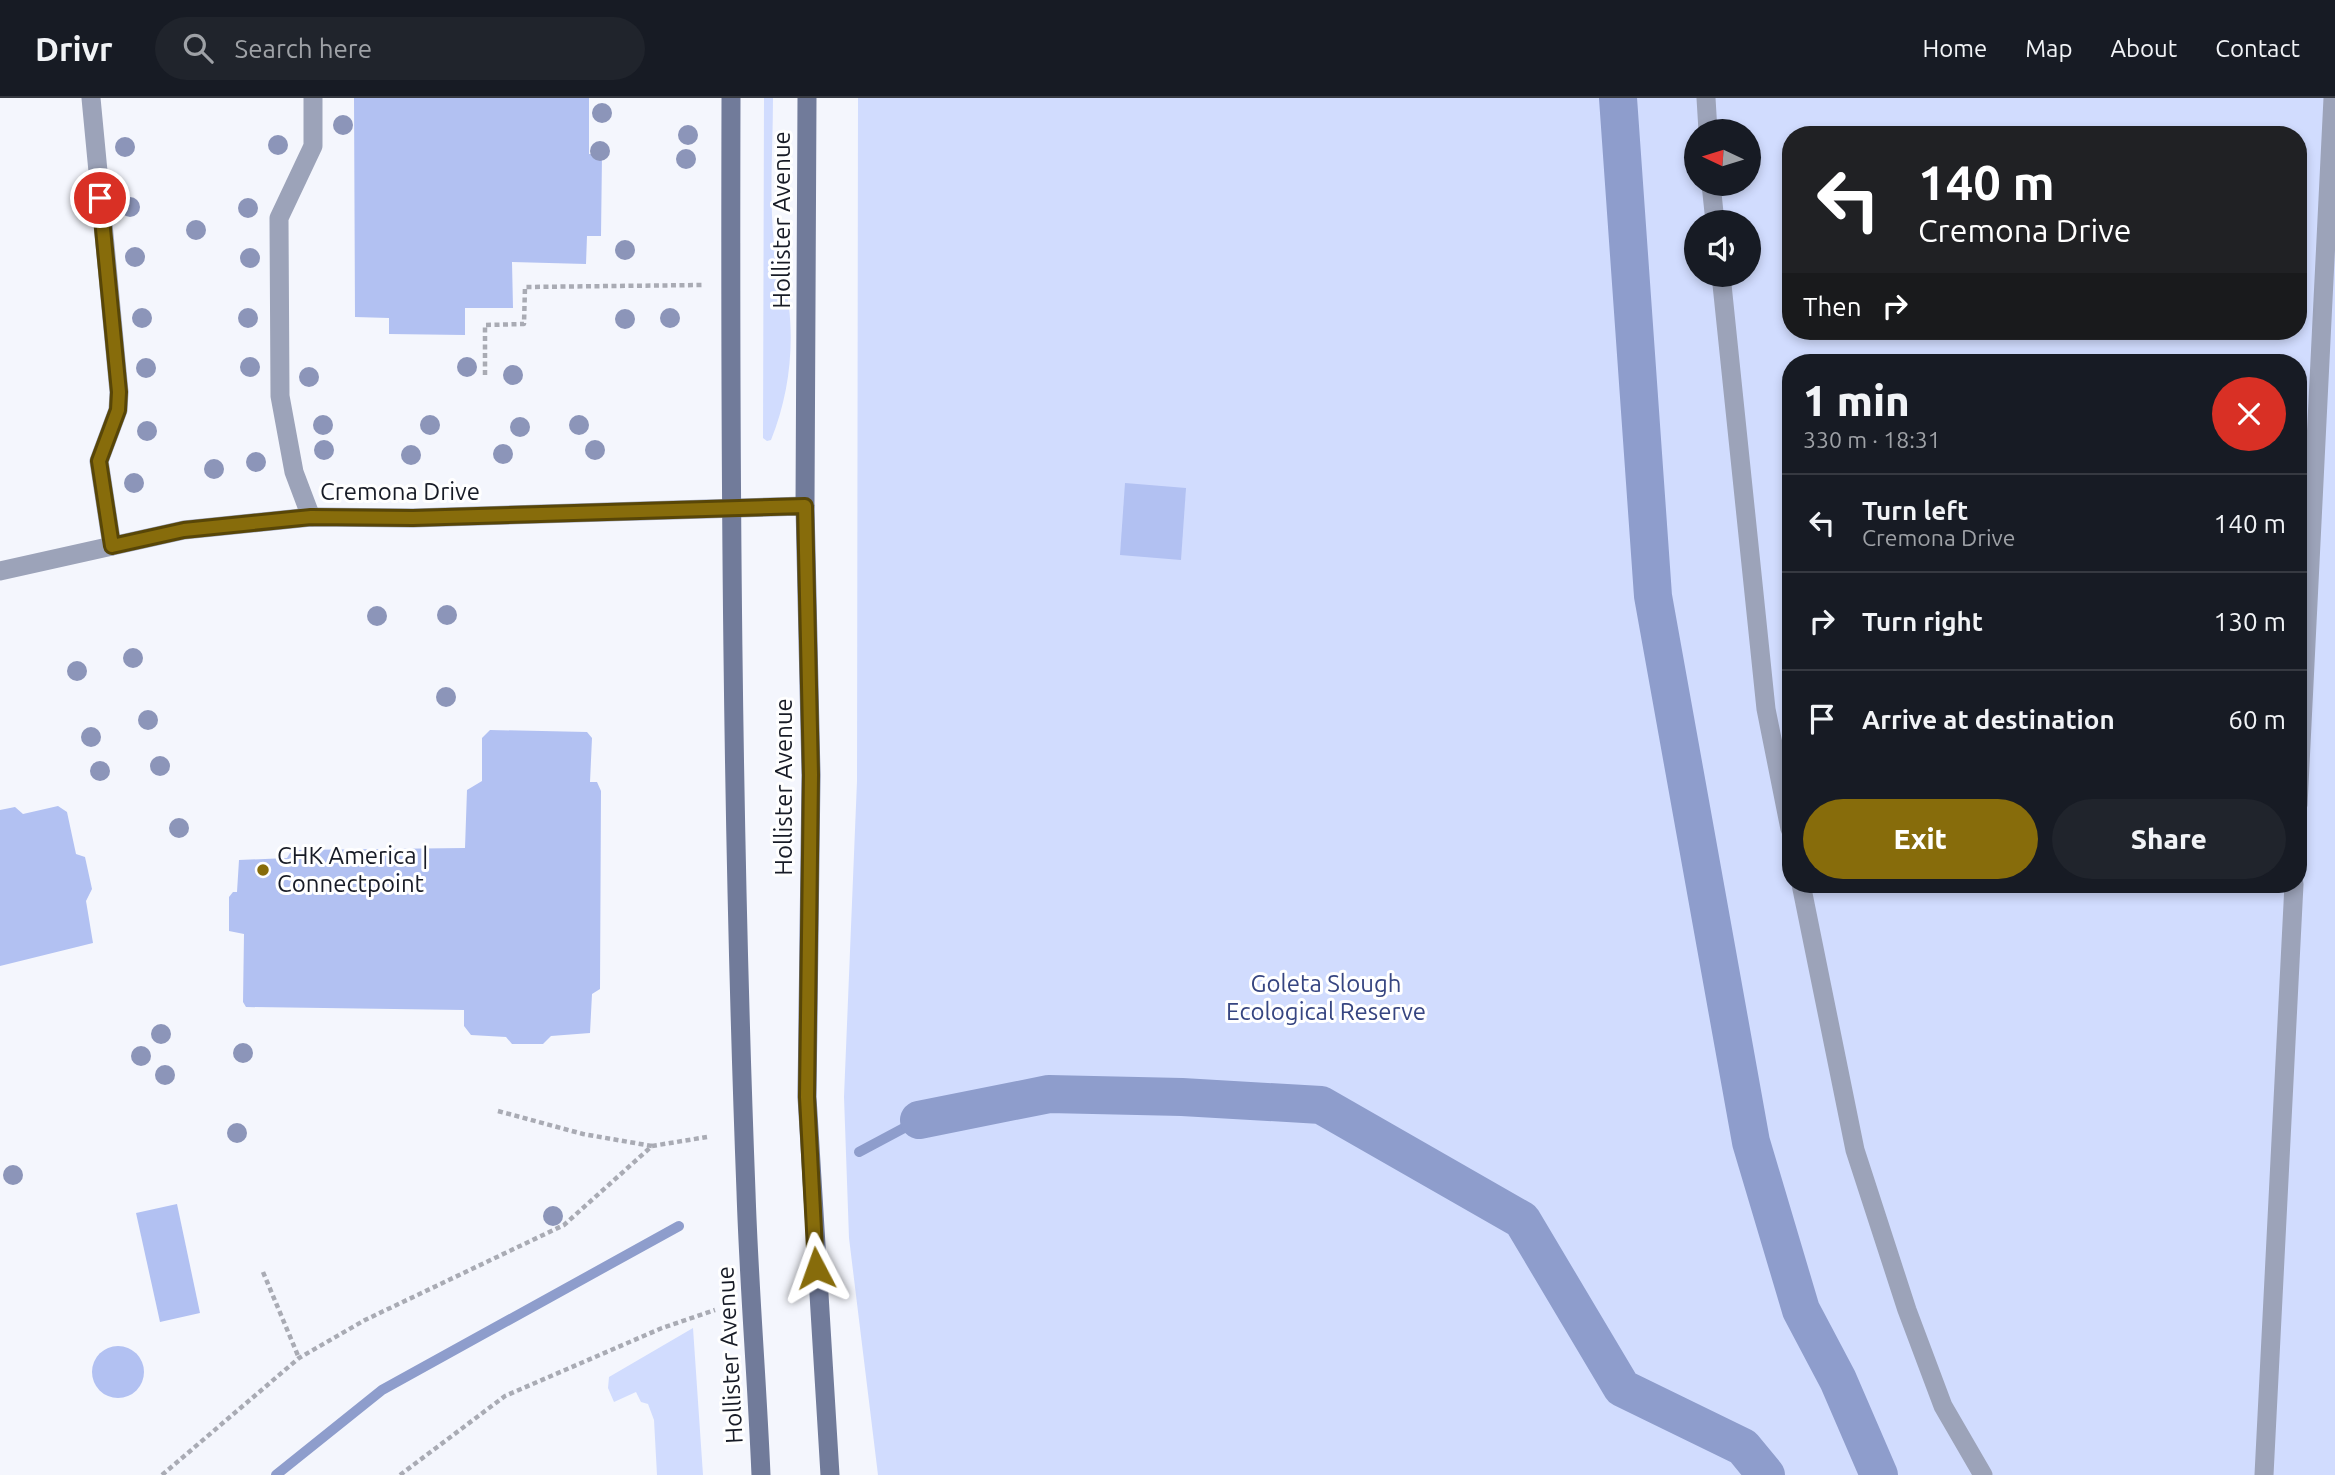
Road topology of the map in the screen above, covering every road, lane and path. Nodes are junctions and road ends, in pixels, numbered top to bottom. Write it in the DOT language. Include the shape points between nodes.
graph roads {
  1 [pos="91,98"];
  2 [pos="313,98"];
  3 [pos="731,98"];
  4 [pos="807,98"];
  5 [pos="1706,98"];
  6 [pos="2333,98"];
  7 [pos="1707,119"];
  8 [pos="702,285"];
  9 [pos="1722,287"];
  10 [pos="485,375"];
  11 [pos="805,506"];
  12 [pos="730,510"];
  13 [pos="311,517"];
  14 [pos="112,546"];
  15 [pos="0,571"];
  16 [pos="2307,623"];
  17 [pos="1782,789"];
  18 [pos="1803,893"];
  19 [pos="2294,893"];
  20 [pos="498,1111"];
  21 [pos="706,1137"];
  22 [pos="652,1146"];
  23 [pos="263,1272"];
  24 [pos="715,1310"];
  25 [pos="299,1357"];
  26 [pos="162,1475"];
  27 [pos="400,1475"];
  28 [pos="761,1475"];
  29 [pos="830,1475"];
  30 [pos="1983,1475"];
  31 [pos="2264,1475"];
  1 -- 14 [label="street" via="119,392 118,410 99,461"];
  2 -- 13 [label="street" via="313,146 279,218 280,396 294,472"];
  3 -- 12 [label="main road, Hollister Avenue"];
  4 -- 11 [label="main road, Hollister Avenue"];
  5 -- 7 [label="street"];
  6 -- 16 [label="street"];
  8 -- 10 [label="path" via="526,286 524,324 485,324"];
  9 -- 17 [label="street" via="1766,709"];
  11 -- 12 [label="street, Cremona Drive"];
  11 -- 29 [label="main road, Hollister Avenue" via="811,775 807,1097"];
  12 -- 13 [label="street, Cremona Drive"];
  12 -- 28 [label="main road, Hollister Avenue" via="746,1194"];
  13 -- 14 [label="street, Cremona Drive" via="184,530"];
  14 -- 15 [label="street, Cremona Drive"];
  18 -- 30 [label="street" via="1855,1150 1943,1406"];
  19 -- 31 [label="street"];
  20 -- 22 [label="path" via="583,1134"];
  21 -- 22 [label="path"];
  22 -- 25 [label="path" via="564,1225 365,1320"];
  23 -- 25 [label="path"];
  24 -- 27 [label="path" via="505,1396"];
  25 -- 26 [label="path"];
}
